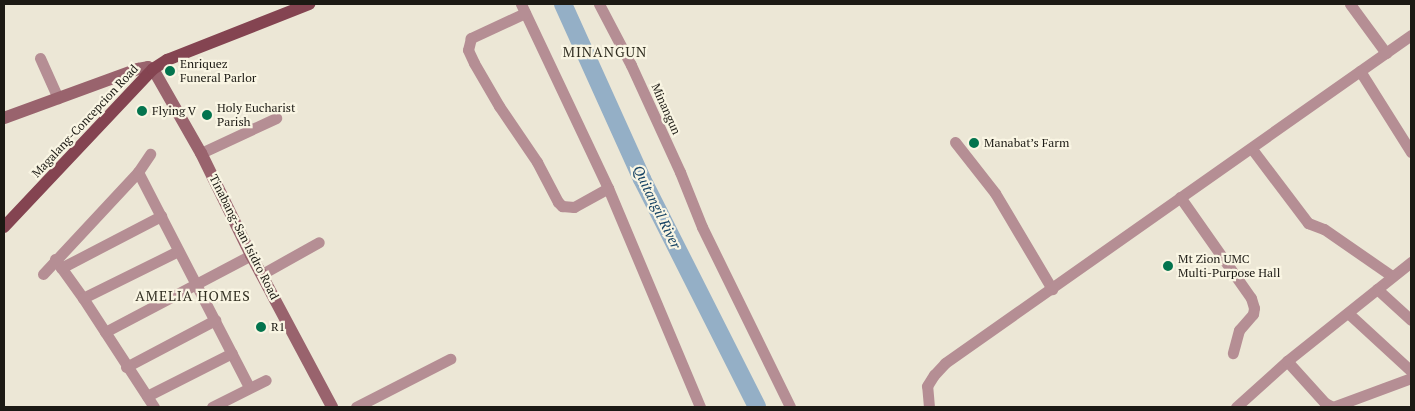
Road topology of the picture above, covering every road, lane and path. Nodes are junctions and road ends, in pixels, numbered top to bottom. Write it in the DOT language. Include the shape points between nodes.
graph roads {
  1 [pos="309,4"];
  2 [pos="599,4"];
  3 [pos="1350,4"];
  4 [pos="523,8"];
  5 [pos="1411,35"];
  6 [pos="1386,53"];
  7 [pos="40,58"];
  8 [pos="153,68"];
  9 [pos="1360,71"];
  10 [pos="58,98"];
  11 [pos="4,118"];
  12 [pos="276,118"];
  13 [pos="955,142"];
  14 [pos="1252,148"];
  15 [pos="1411,152"];
  16 [pos="200,153"];
  17 [pos="150,154"];
  18 [pos="138,172"];
  19 [pos="608,188"];
  20 [pos="1180,197"];
  21 [pos="161,216"];
  22 [pos="4,227"];
  23 [pos="319,242"];
  24 [pos="178,251"];
  25 [pos="251,255"];
  26 [pos="1411,262"];
  27 [pos="58,264"];
  28 [pos="43,274"];
  29 [pos="262,274"];
  30 [pos="1392,276"];
  31 [pos="197,286"];
  32 [pos="1377,288"];
  33 [pos="1052,289"];
  34 [pos="83,298"];
  35 [pos="1348,313"];
  36 [pos="215,320"];
  37 [pos="1411,320"];
  38 [pos="105,332"];
  39 [pos="232,353"];
  40 [pos="1233,353"];
  41 [pos="450,359"];
  42 [pos="1287,361"];
  43 [pos="126,366"];
  44 [pos="1411,371"];
  45 [pos="1411,378"];
  46 [pos="266,380"];
  47 [pos="249,387"];
  48 [pos="147,396"];
  49 [pos="154,407"];
  50 [pos="212,407"];
  51 [pos="332,407"];
  52 [pos="356,407"];
  53 [pos="700,407"];
  54 [pos="790,407"];
  55 [pos="929,407"];
  56 [pos="1236,407"];
  1 -- 8 [label="main road, Magalang-Concepcion Road"];
  2 -- 54 [label="street, Minangun" via="631,65 702,227"];
  3 -- 6 [label="street"];
  4 -- 19 [label="street"];
  4 -- 19 [label="street" via="471,38 468,50 474,63 562,206 574,207"];
  5 -- 6 [label="street"];
  6 -- 9 [label="street"];
  7 -- 10 [label="street"];
  8 -- 10 [label="street" via="138,70"];
  8 -- 16 [label="street, Tinabang-San Isidro Road"];
  8 -- 22 [label="main road, Magalang-Concepcion Road"];
  9 -- 14 [label="street"];
  9 -- 15 [label="street"];
  10 -- 11 [label="street"];
  12 -- 16 [label="street"];
  13 -- 33 [label="street" via="995,193"];
  14 -- 20 [label="street"];
  14 -- 30 [label="street" via="1308,223 1324,229"];
  16 -- 25 [label="street, Tinabang-San Isidro Road"];
  17 -- 18 [label="street"];
  18 -- 21 [label="street"];
  18 -- 27 [label="street"];
  19 -- 53 [label="street"];
  20 -- 33 [label="street"];
  20 -- 40 [label="street" via="1251,298 1254,308 1239,330"];
  21 -- 24 [label="street"];
  21 -- 27 [label="street"];
  23 -- 29 [label="street"];
  24 -- 31 [label="street"];
  24 -- 34 [label="street"];
  25 -- 29 [label="street, Tinabang-San Isidro Road"];
  25 -- 31 [label="street"];
  26 -- 30 [label="street"];
  27 -- 28 [label="street"];
  27 -- 34 [label="street"];
  29 -- 51 [label="street, Tinabang-San Isidro Road"];
  30 -- 32 [label="street"];
  31 -- 36 [label="street"];
  31 -- 38 [label="street"];
  32 -- 35 [label="street"];
  32 -- 37 [label="street"];
  33 -- 55 [label="street" via="945,364 927,386"];
  34 -- 38 [label="street"];
  35 -- 42 [label="street"];
  35 -- 44 [label="street"];
  36 -- 39 [label="street"];
  36 -- 43 [label="street"];
  38 -- 43 [label="street"];
  39 -- 47 [label="street"];
  39 -- 48 [label="street"];
  41 -- 52 [label="street"];
  42 -- 45 [label="street" via="1333,407"];
  42 -- 56 [label="street"];
  43 -- 48 [label="street"];
  46 -- 47 [label="street"];
  47 -- 50 [label="street"];
  48 -- 49 [label="street"];
}
